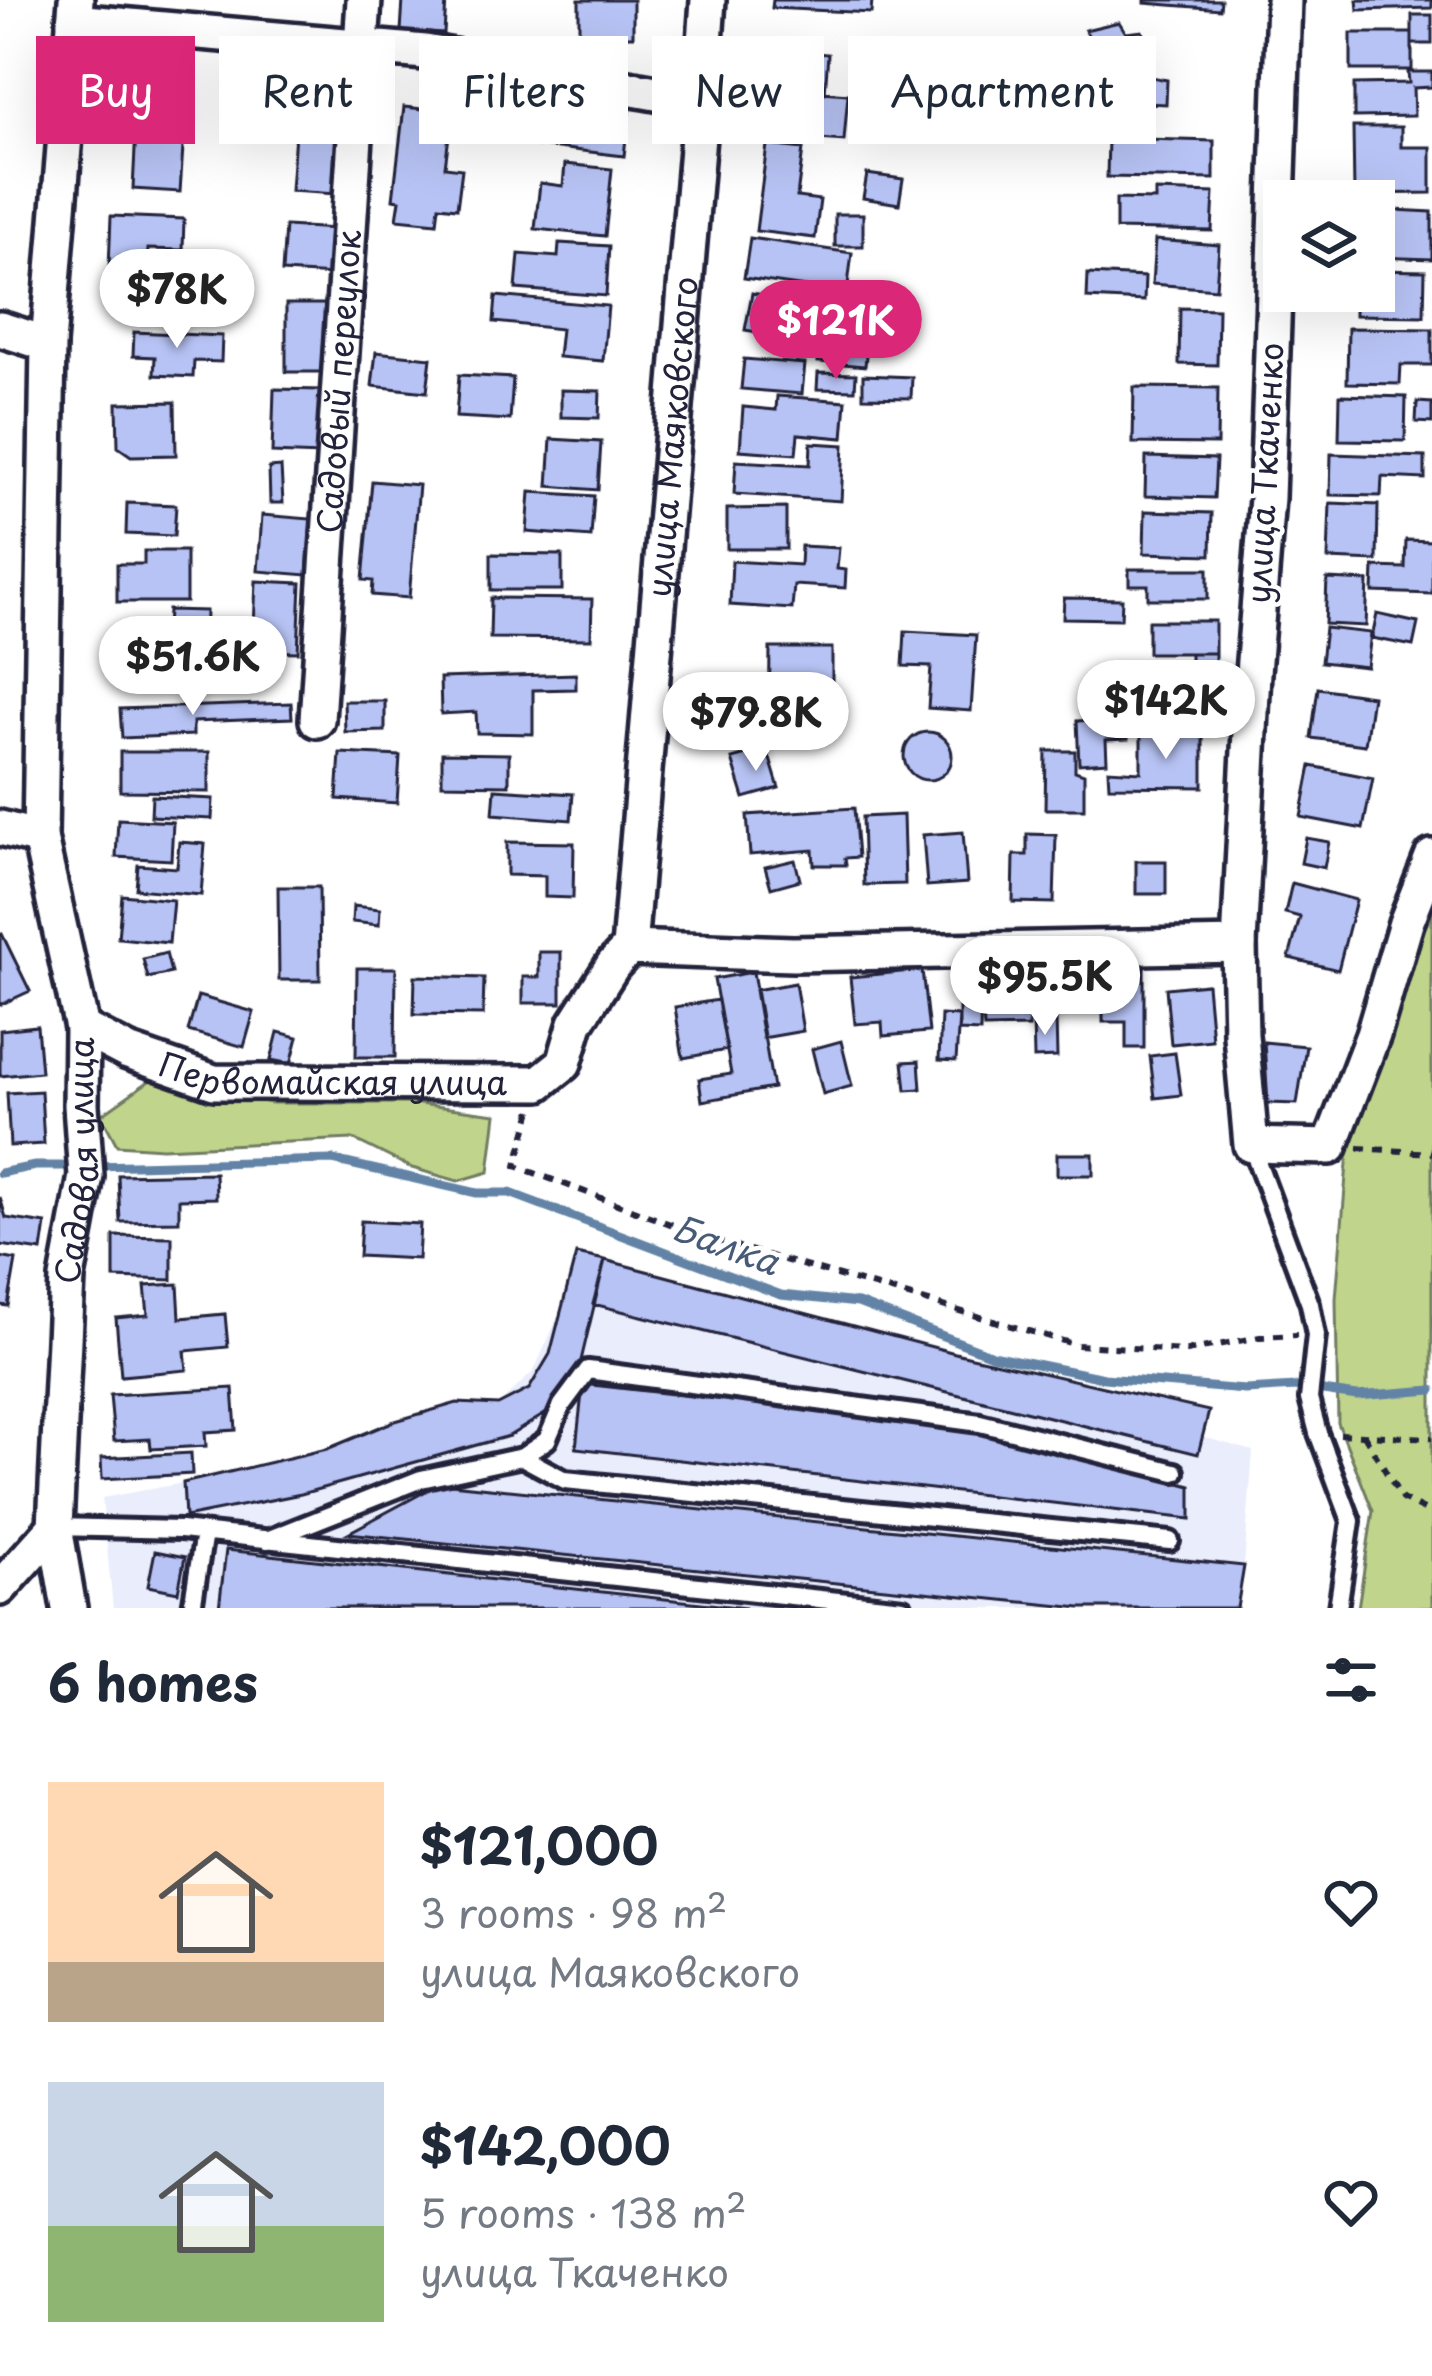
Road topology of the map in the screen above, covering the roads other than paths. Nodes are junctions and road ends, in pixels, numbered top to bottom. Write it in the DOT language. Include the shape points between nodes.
graph roads {
  1 [pos="364,0"];
  2 [pos="708,0"];
  3 [pos="1284,0"];
  4 [pos="75,10"];
  5 [pos="286,36"];
  6 [pos="360,36"];
  7 [pos="706,36"];
  8 [pos="395,49"];
  9 [pos="652,92"];
  10 [pos="353,144"];
  11 [pos="697,144"];
  12 [pos="0,329"];
  13 [pos="47,344"];
  14 [pos="316,720"];
  15 [pos="0,828"];
  16 [pos="40,838"];
  17 [pos="1432,856"];
  18 [pos="1239,945"];
  19 [pos="629,948"];
  20 [pos="82,1028"];
  21 [pos="1251,1145"];
  22 [pos="522,1457"];
  23 [pos="1175,1472"];
  24 [pos="56,1527"];
  25 [pos="204,1533"];
  26 [pos="267,1540"];
  27 [pos="1170,1540"];
  28 [pos="0,1588"];
  29 [pos="69,1608"];
  30 [pos="192,1608"];
  31 [pos="903,1608"];
  32 [pos="1338,1608"];
  1 -- 6 [label="street, Садовый переулок"];
  2 -- 7 [label="street, улица Маяковского"];
  3 -- 18 [label="street, улица Ткаченко" via="1267,499"];
  4 -- 5 [label="street"];
  4 -- 13 [label="street, Садовая улица"];
  8 -- 9 [label="street"];
  10 -- 14 [label="street, Садовый переулок"];
  11 -- 19 [label="street, улица Маяковского"];
  12 -- 13 [label="street"];
  13 -- 16 [label="street, Садовая улица"];
  15 -- 16 [label="street"];
  16 -- 20 [label="street, Садовая улица"];
  17 -- 21 [label="street" via="1330,1147"];
  18 -- 19 [label="street" via="793,954"];
  18 -- 21 [label="street, улица Ткаченко"];
  19 -- 20 [label="street, Первомайская улица" via="576,1023 564,1063 539,1083 214,1082"];
  20 -- 24 [label="street, Садовая улица" via="86,1176 67,1278"];
  21 -- 32 [label="lane" via="1316,1334 1309,1400 1351,1521"];
  22 -- 23 [label="lane" via="547,1440 587,1370 980,1423"];
  22 -- 26 [label="lane" via="421,1479"];
  22 -- 27 [label="lane" via="565,1480"];
  24 -- 25 [label="lane"];
  24 -- 28 [label="street"];
  24 -- 29 [label="street, Садовая улица"];
  25 -- 26 [label="lane"];
  25 -- 30 [label="lane"];
  26 -- 31 [label="lane"];
}
